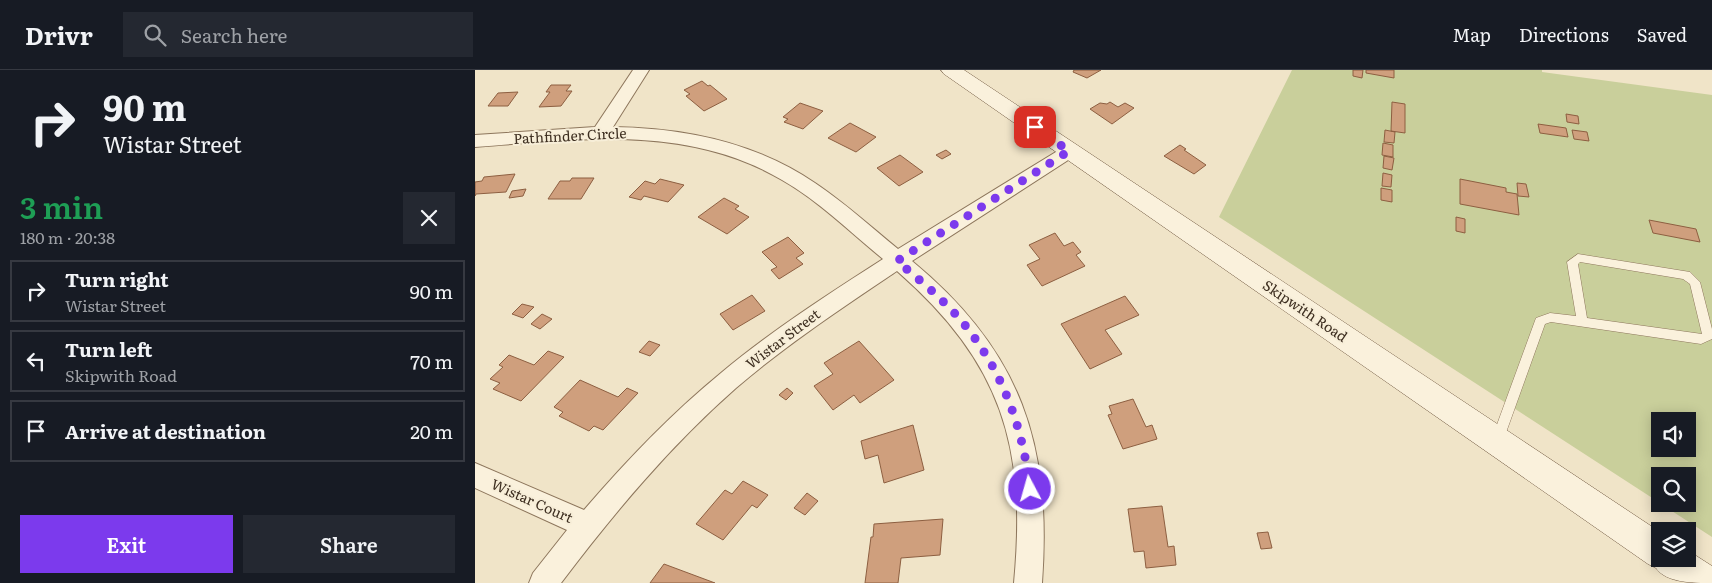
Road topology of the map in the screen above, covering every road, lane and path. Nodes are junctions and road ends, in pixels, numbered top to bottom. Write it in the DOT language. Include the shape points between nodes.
graph roads {
  1 [pos="641,70"];
  2 [pos="951,70"];
  3 [pos="601,132"];
  4 [pos="475,141"];
  5 [pos="1069,151"];
  6 [pos="897,261"];
  7 [pos="1582,321"];
  8 [pos="1497,441"];
  9 [pos="475,475"];
  10 [pos="588,526"];
  11 [pos="1651,546"];
  12 [pos="1682,567"];
  13 [pos="543,583"];
  14 [pos="1028,583"];
  15 [pos="1706,583"];
  1 -- 3 [label="street"];
  2 -- 5 [label="main road, Skipwith Road"];
  3 -- 4 [label="street, Pathfinder Circle"];
  3 -- 6 [label="street, Pathfinder Circle" via="652,134 698,141 727,147 763,161 811,187"];
  5 -- 6 [label="street, Wistar Street"];
  5 -- 8 [label="main road, Skipwith Road"];
  6 -- 10 [label="street, Wistar Street" via="823,308 727,381 668,437"];
  6 -- 14 [label="street, Pathfinder Circle" via="964,324 996,370 1015,415 1026,454 1032,507"];
  7 -- 7 [label="lane" via="1701,339 1708,336 1695,282 1687,275 1578,258 1572,262"];
  7 -- 8 [label="lane" via="1550,316 1540,321"];
  8 -- 11 [label="main road, Skipwith Road"];
  9 -- 10 [label="street, Wistar Court"];
  10 -- 13 [label="street, Wistar Street"];
  12 -- 15 [label="main road"];
}
